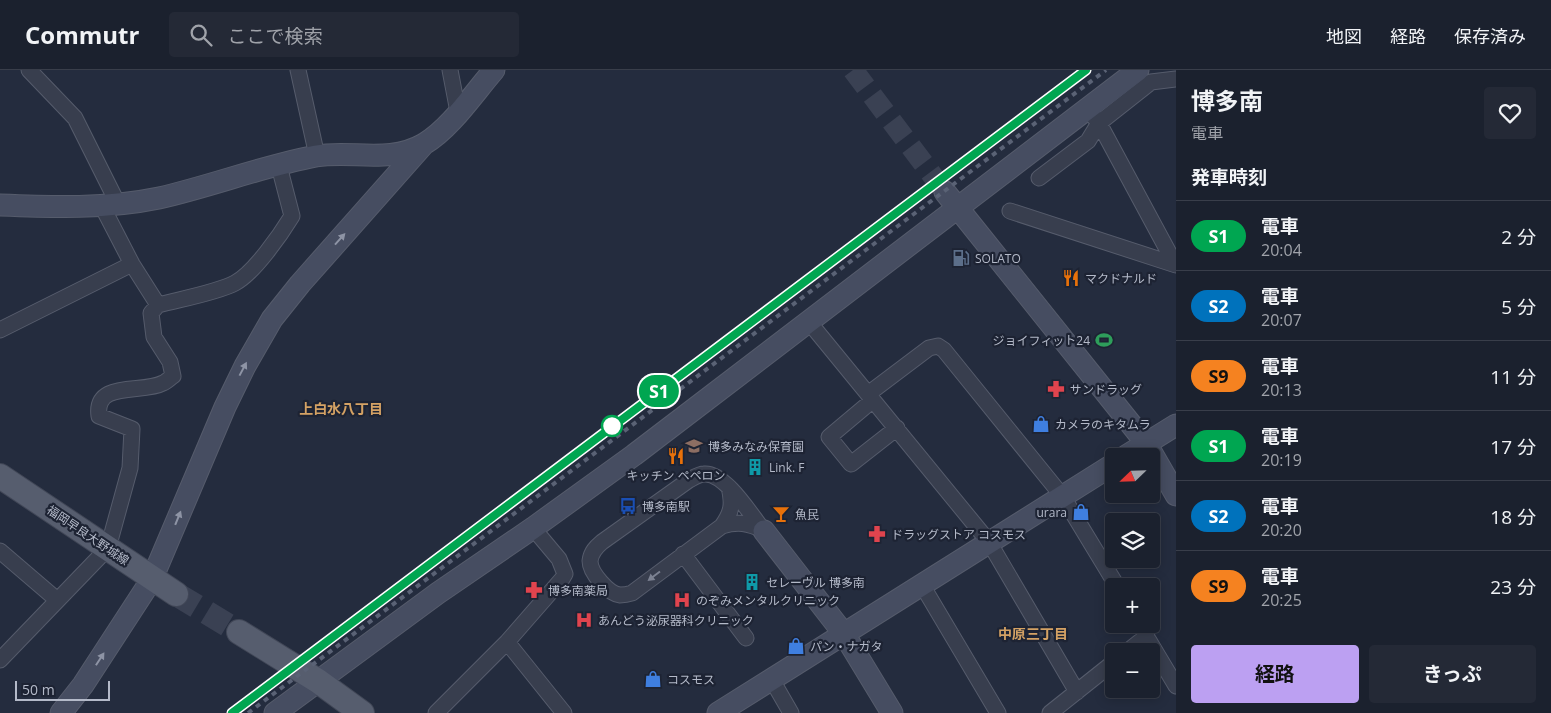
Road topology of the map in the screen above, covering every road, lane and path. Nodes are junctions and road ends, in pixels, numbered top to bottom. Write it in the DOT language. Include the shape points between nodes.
graph roads {
  1 [pos="29,70"];
  2 [pos="298,70"];
  3 [pos="450,70"];
  4 [pos="494,70"];
  5 [pos="1138,70"];
  6 [pos="1174,83"];
  7 [pos="458,112"];
  8 [pos="1093,116"];
  9 [pos="424,144"];
  10 [pos="317,156"];
  11 [pos="369,156"];
  12 [pos="279,166"];
  13 [pos="1039,178"];
  14 [pos="381,194"];
  15 [pos="951,199"];
  16 [pos="0,205"];
  17 [pos="110,205"];
  18 [pos="1010,211"];
  19 [pos="132,264"];
  20 [pos="1175,265"];
  21 [pos="158,305"];
  22 [pos="809,322"];
  23 [pos="0,330"];
  24 [pos="871,397"];
  25 [pos="1176,425"];
  26 [pos="897,428"];
  27 [pos="1146,443"];
  28 [pos="1138,448"];
  29 [pos="1105,470"];
  30 [pos="0,476"];
  31 [pos="729,487"];
  32 [pos="1176,495"];
  33 [pos="1063,497"];
  34 [pos="722,526"];
  35 [pos="533,528"];
  36 [pos="764,531"];
  37 [pos="989,542"];
  38 [pos="108,548"];
  39 [pos="0,552"];
  40 [pos="683,554"];
  41 [pos="1112,578"];
  42 [pos="152,579"];
  43 [pos="922,585"];
  44 [pos="176,594"];
  45 [pos="56,599"];
  46 [pos="238,632"];
  47 [pos="1145,633"];
  48 [pos="844,634"];
  49 [pos="746,638"];
  50 [pos="507,642"];
  51 [pos="0,660"];
  52 [pos="1105,669"];
  53 [pos="772,680"];
  54 [pos="318,681"];
  55 [pos="1176,686"];
  56 [pos="1077,692"];
  57 [pos="61,713"];
  58 [pos="275,713"];
  59 [pos="362,713"];
  60 [pos="436,713"];
  61 [pos="564,713"];
  62 [pos="718,713"];
  63 [pos="791,713"];
  64 [pos="892,713"];
  65 [pos="998,713"];
  66 [pos="1050,713"];
  1 -- 17 [label="street" via="75,118"];
  2 -- 10 [label="street"];
  3 -- 7 [label="street"];
  4 -- 7 [label="street"];
  5 -- 8 [label="street"];
  6 -- 8 [label="street" via="1151,82"];
  7 -- 9 [label="street"];
  8 -- 13 [label="street" via="1088,141"];
  8 -- 15 [label="street"];
  8 -- 20 [label="street"];
  9 -- 11 [label="street" via="400,153"];
  9 -- 14 [label="street"];
  10 -- 11 [label="street"];
  10 -- 12 [label="street"];
  11 -- 14 [label="street"];
  12 -- 17 [label="street" via="158,198"];
  12 -- 21 [label="street" via="292,216 260,260 236,283"];
  42 -- 14 [label="street, one-way" via="224,407 272,320"];
  15 -- 22 [label="street"];
  15 -- 27 [label="street"];
  16 -- 17 [label="street" via="67,208"];
  17 -- 19 [label="street"];
  18 -- 20 [label="street"];
  19 -- 21 [label="street"];
  19 -- 23 [label="street"];
  21 -- 38 [label="street" via="151,313 154,337 170,362 173,376 162,384 116,392 101,398 97,406 99,416 132,429 130,468"];
  22 -- 24 [label="street"];
  22 -- 35 [label="street"];
  24 -- 26 [label="street"];
  24 -- 26 [label="street" via="829,437 851,464"];
  24 -- 33 [label="street" via="929,348 938,346"];
  25 -- 27 [label="street"];
  26 -- 37 [label="street"];
  27 -- 28 [label="street"];
  27 -- 32 [label="street"];
  29 -- 33 [label="street"];
  30 -- 38 [label="main road, 福岡早良大野城線"];
  31 -- 34 [label="street" via="731,514"];
  31 -- 36 [label="street"];
  40 -- 31 [label="street, one-way" via="632,593 621,595 610,591 590,563 593,551 602,542 689,480 703,474 717,476"];
  33 -- 37 [label="street"];
  33 -- 41 [label="street"];
  34 -- 36 [label="street" via="735,522"];
  34 -- 40 [label="street"];
  35 -- 50 [label="street" via="559,559 565,574"];
  35 -- 54 [label="street"];
  36 -- 48 [label="street"];
  37 -- 43 [label="street"];
  37 -- 56 [label="street"];
  38 -- 42 [label="main road, 福岡早良大野城線"];
  38 -- 45 [label="street"];
  39 -- 45 [label="street"];
  40 -- 49 [label="street"];
  42 -- 44 [label="main road, 福岡早良大野城線"];
  57 -- 42 [label="street, one-way"];
  43 -- 48 [label="street"];
  43 -- 65 [label="street"];
  45 -- 51 [label="street"];
  46 -- 54 [label="main road"];
  47 -- 55 [label="street"];
  48 -- 53 [label="street"];
  48 -- 64 [label="street"];
  50 -- 60 [label="street"];
  50 -- 61 [label="street"];
  52 -- 56 [label="street"];
  53 -- 62 [label="street"];
  53 -- 63 [label="street"];
  54 -- 58 [label="street"];
  54 -- 59 [label="main road"];
  56 -- 66 [label="street"];
}
